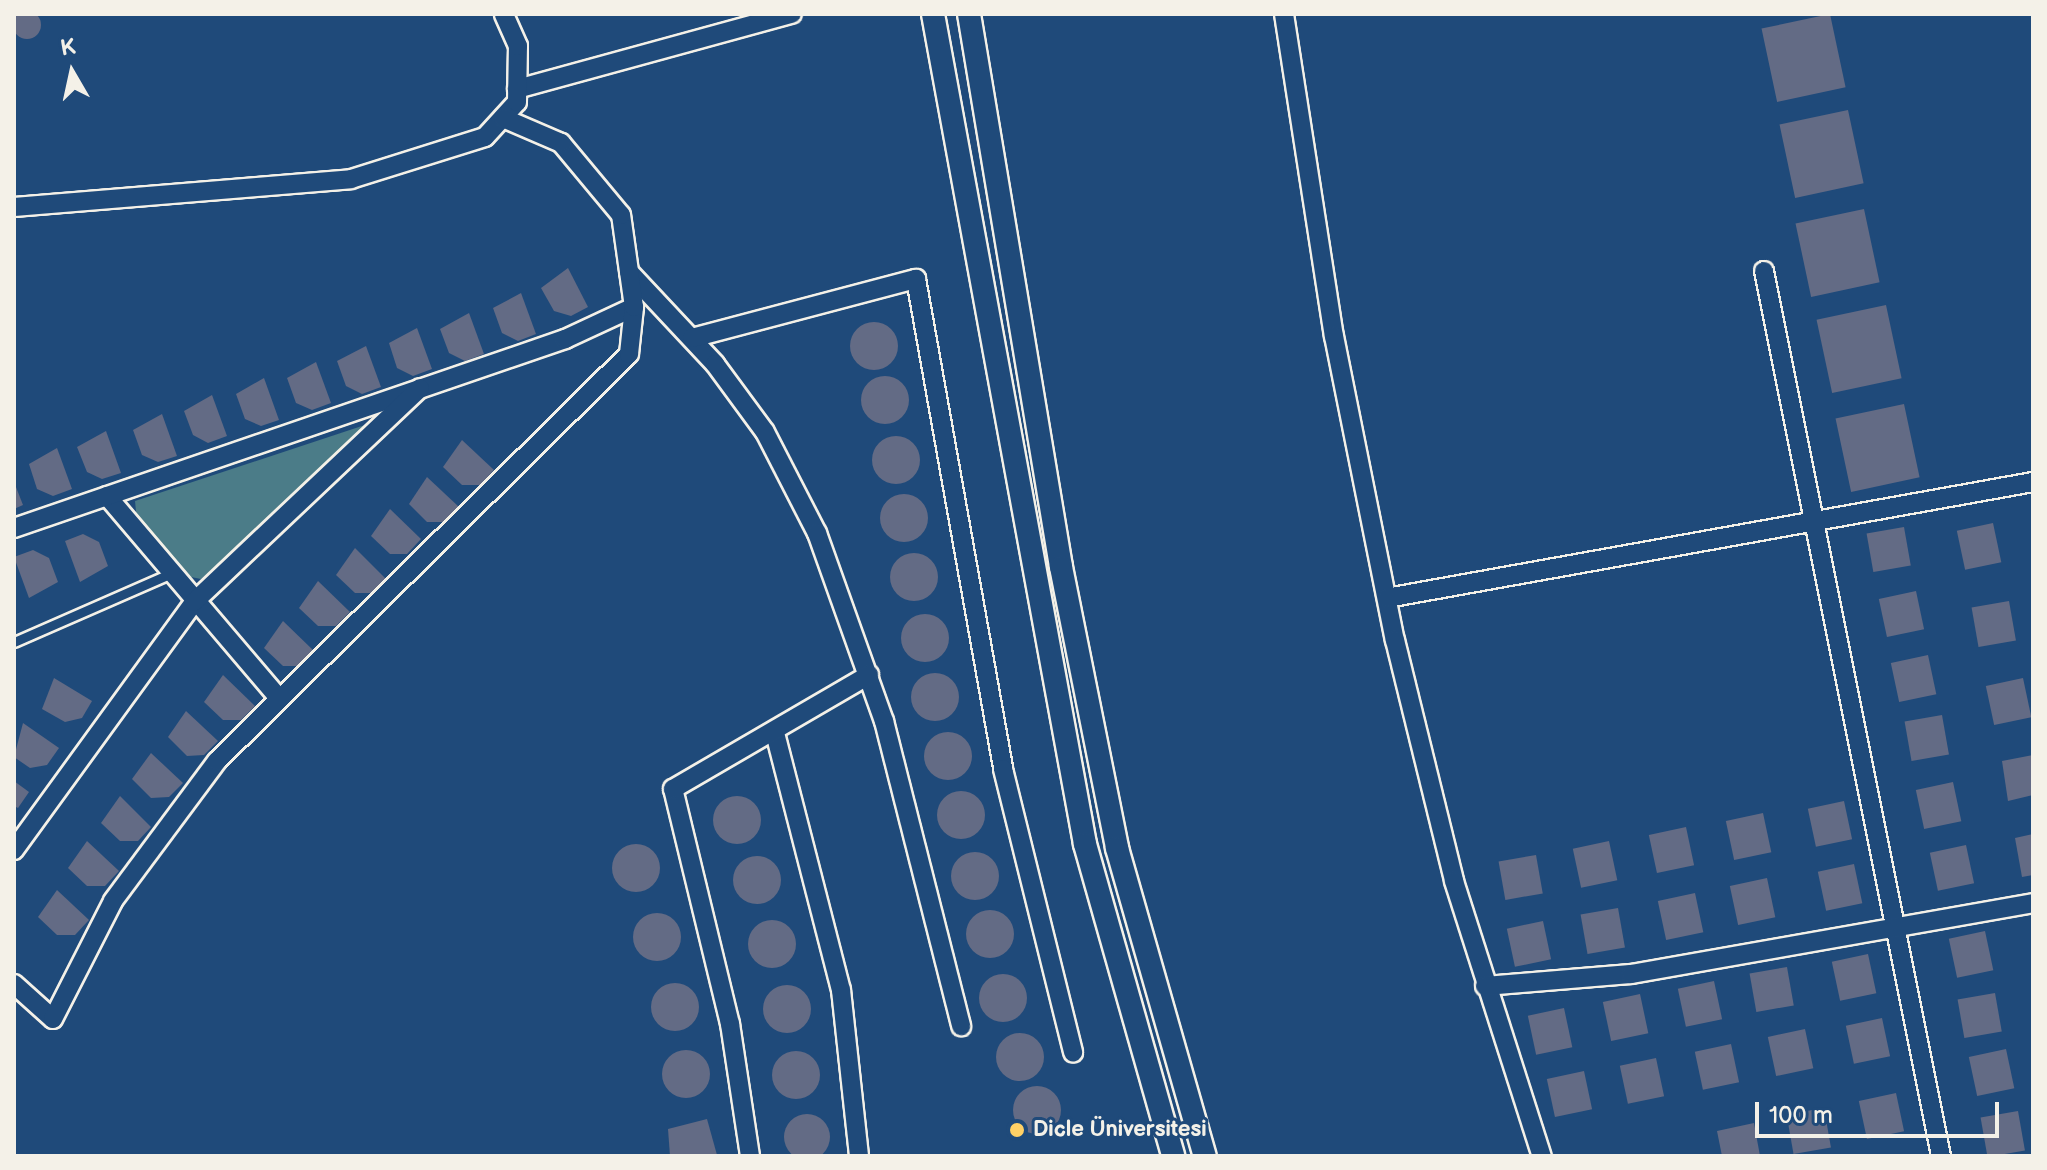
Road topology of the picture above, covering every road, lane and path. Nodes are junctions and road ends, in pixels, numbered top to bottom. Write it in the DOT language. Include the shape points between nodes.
graph roads {
  1 [pos="504,14"];
  2 [pos="792,14"];
  3 [pos="933,14"];
  4 [pos="969,14"];
  5 [pos="1284,14"];
  6 [pos="517,89"];
  7 [pos="503,118"];
  8 [pos="14,207"];
  9 [pos="1764,271"];
  10 [pos="629,272"];
  11 [pos="634,307"];
  12 [pos="692,338"];
  13 [pos="422,386"];
  14 [pos="2033,482"];
  15 [pos="107,496"];
  16 [pos="1816,521"];
  17 [pos="14,528"];
  18 [pos="170,574"];
  19 [pos="1387,598"];
  20 [pos="194,602"];
  21 [pos="14,642"];
  22 [pos="869,675"];
  23 [pos="278,697"];
  24 [pos="775,733"];
  25 [pos="14,850"];
  26 [pos="2033,903"];
  27 [pos="1892,930"];
  28 [pos="14,984"];
  29 [pos="1485,986"];
  30 [pos="961,1026"];
  31 [pos="1073,1052"];
  32 [pos="750,1156"];
  33 [pos="859,1156"];
  34 [pos="1173,1156"];
  35 [pos="1205,1156"];
  36 [pos="1542,1156"];
  37 [pos="1941,1156"];
  1 -- 6 [label="street" via="518,46"];
  2 -- 6 [label="street"];
  3 -- 34 [label="street" via="1085,844"];
  4 -- 35 [label="street" via="1061,567 1117,848"];
  5 -- 19 [label="street" via="1334,336"];
  6 -- 7 [label="street"];
  7 -- 8 [label="street" via="485,137 351,179"];
  7 -- 10 [label="street" via="535,126 587,165 621,215"];
  9 -- 16 [label="street"];
  10 -- 11 [label="street"];
  10 -- 12 [label="street"];
  11 -- 13 [label="street" via="565,339"];
  11 -- 23 [label="street" via="629,354"];
  12 -- 22 [label="street" via="765,432 817,533"];
  12 -- 31 [label="street" via="916,279 1003,769"];
  13 -- 15 [label="street"];
  13 -- 20 [label="street" via="352,460"];
  14 -- 16 [label="street"];
  15 -- 17 [label="street"];
  15 -- 18 [label="street"];
  16 -- 19 [label="street"];
  16 -- 27 [label="street"];
  18 -- 20 [label="street"];
  18 -- 21 [label="lane"];
  19 -- 29 [label="street"];
  20 -- 23 [label="street"];
  20 -- 25 [label="street"];
  22 -- 24 [label="street"];
  22 -- 30 [label="street" via="925,866"];
  23 -- 28 [label="street" via="217,761 113,901 53,1019"];
  24 -- 32 [label="street" via="673,789 730,1024"];
  24 -- 33 [label="street" via="841,990"];
  26 -- 27 [label="street"];
  27 -- 29 [label="street" via="1631,974"];
  27 -- 37 [label="street"];
  29 -- 36 [label="street"];
}
